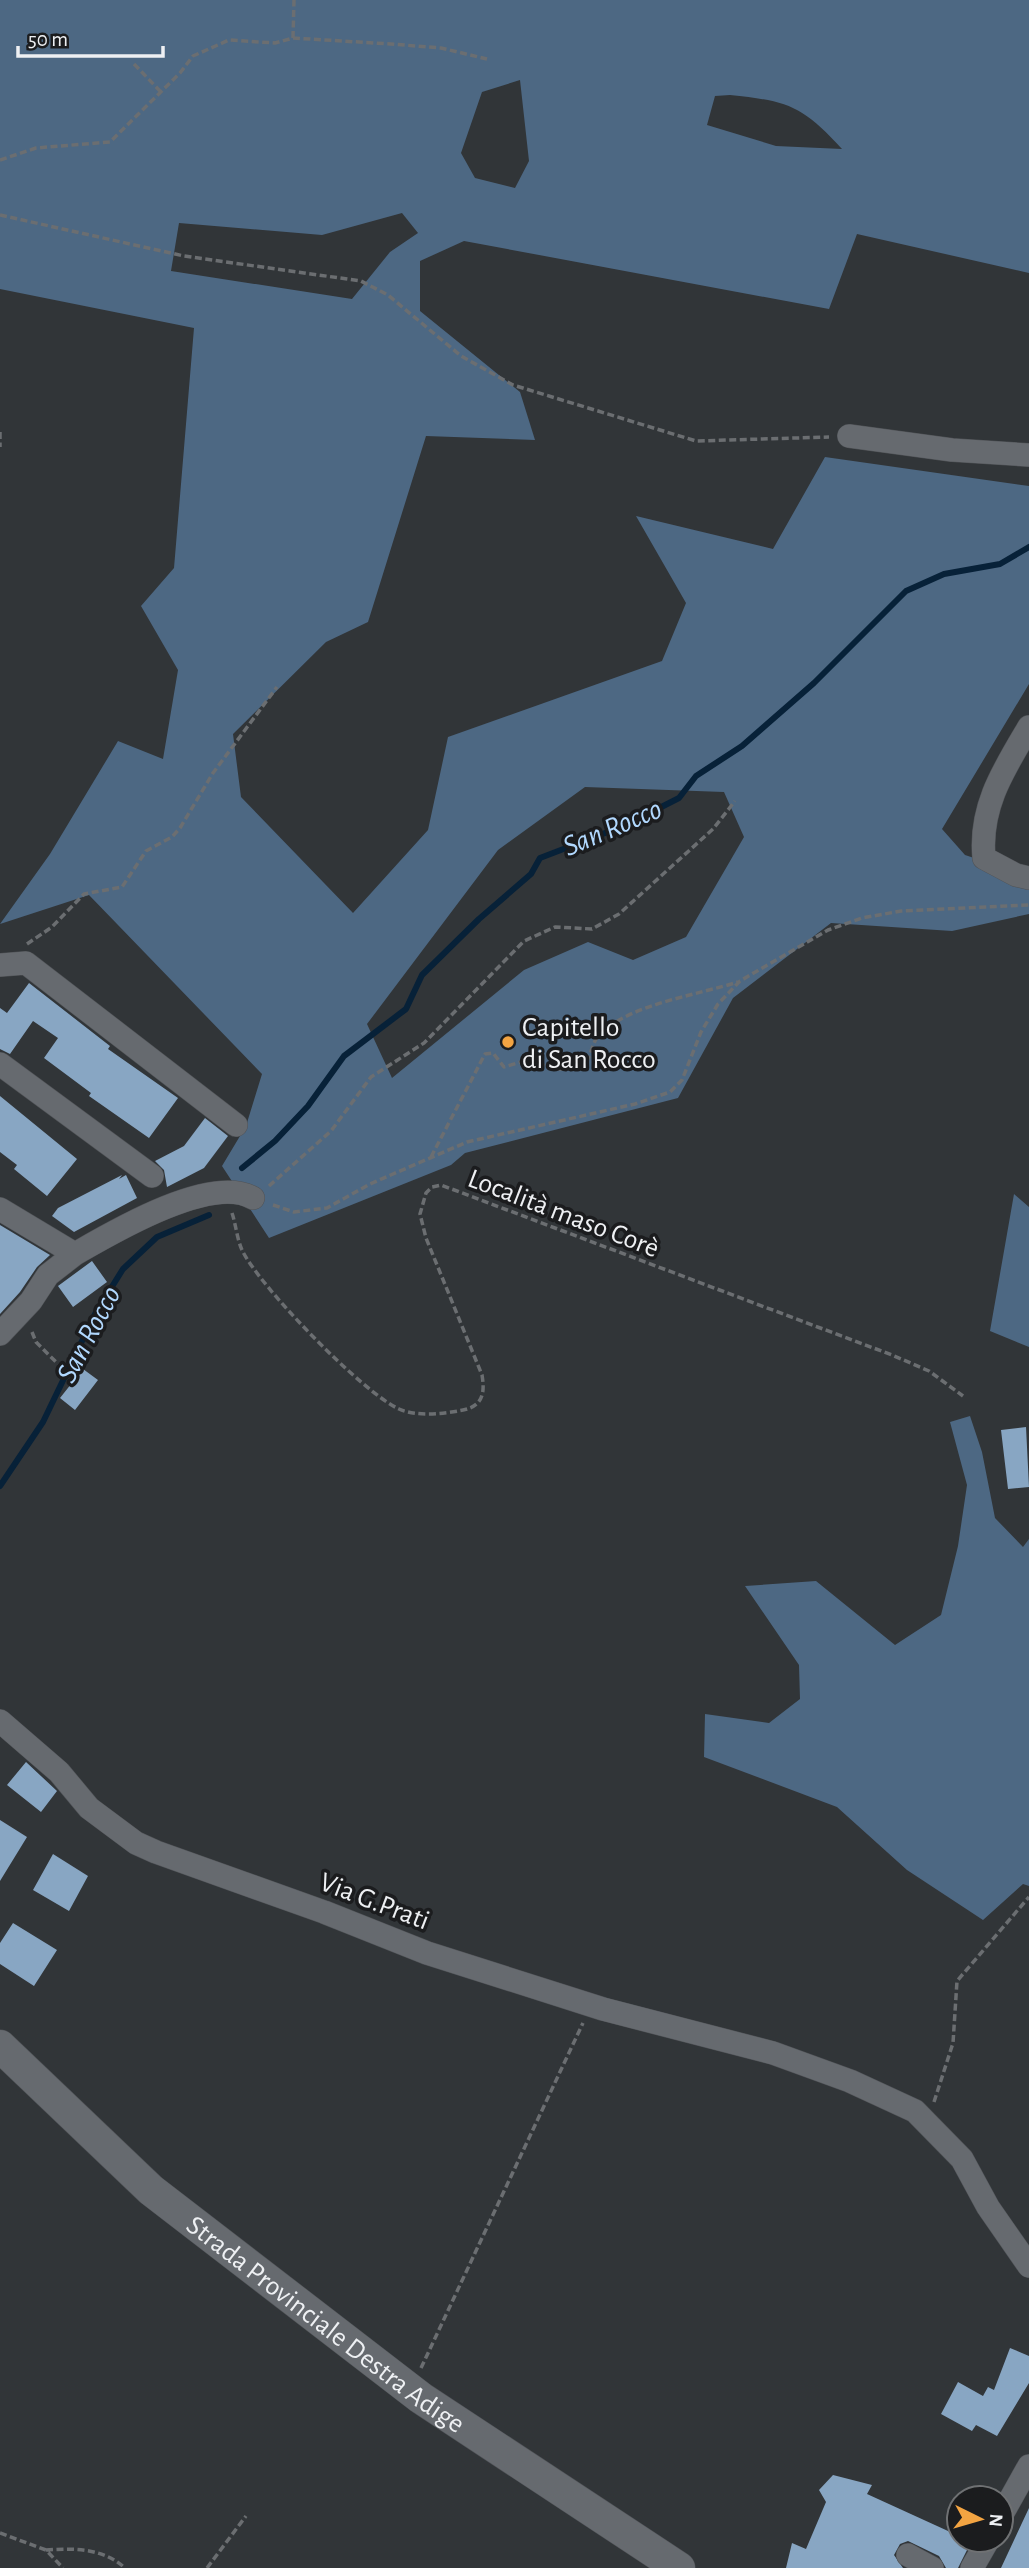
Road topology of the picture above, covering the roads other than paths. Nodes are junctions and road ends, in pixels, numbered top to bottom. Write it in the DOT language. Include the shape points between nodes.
graph roads {
  1 [pos="849,436"];
  2 [pos="1029,455"];
  3 [pos="1029,727"];
  4 [pos="1029,878"];
  5 [pos="0,965"];
  6 [pos="0,1064"];
  7 [pos="236,1125"];
  8 [pos="152,1176"];
  9 [pos="253,1198"];
  10 [pos="0,1209"];
  11 [pos="75,1254"];
  12 [pos="0,1334"];
  13 [pos="0,1721"];
  14 [pos="0,2046"];
  15 [pos="1029,2266"];
  16 [pos="1029,2466"];
  17 [pos="1015,2491"];
  18 [pos="908,2555"];
  19 [pos="679,2568"];
  20 [pos="932,2568"];
  1 -- 2 [label="street"];
  3 -- 4 [label="street" via="998,778 982,840 984,858"];
  5 -- 7 [label="street" via="26,963"];
  6 -- 8 [label="street"];
  9 -- 11 [label="street" via="227,1193 194,1196"];
  10 -- 11 [label="street"];
  11 -- 12 [label="street" via="48,1275"];
  13 -- 15 [label="street, Via G.Prati" via="59,1772 89,1808 146,1848 427,1953 592,2006 773,2053 850,2081 915,2112 962,2158 988,2207"];
  14 -- 19 [label="main road, Strada Provinciale Destra Adige" via="151,2190 410,2390"];
  16 -- 17 [label="street"];
  18 -- 20 [label="street"];
}
